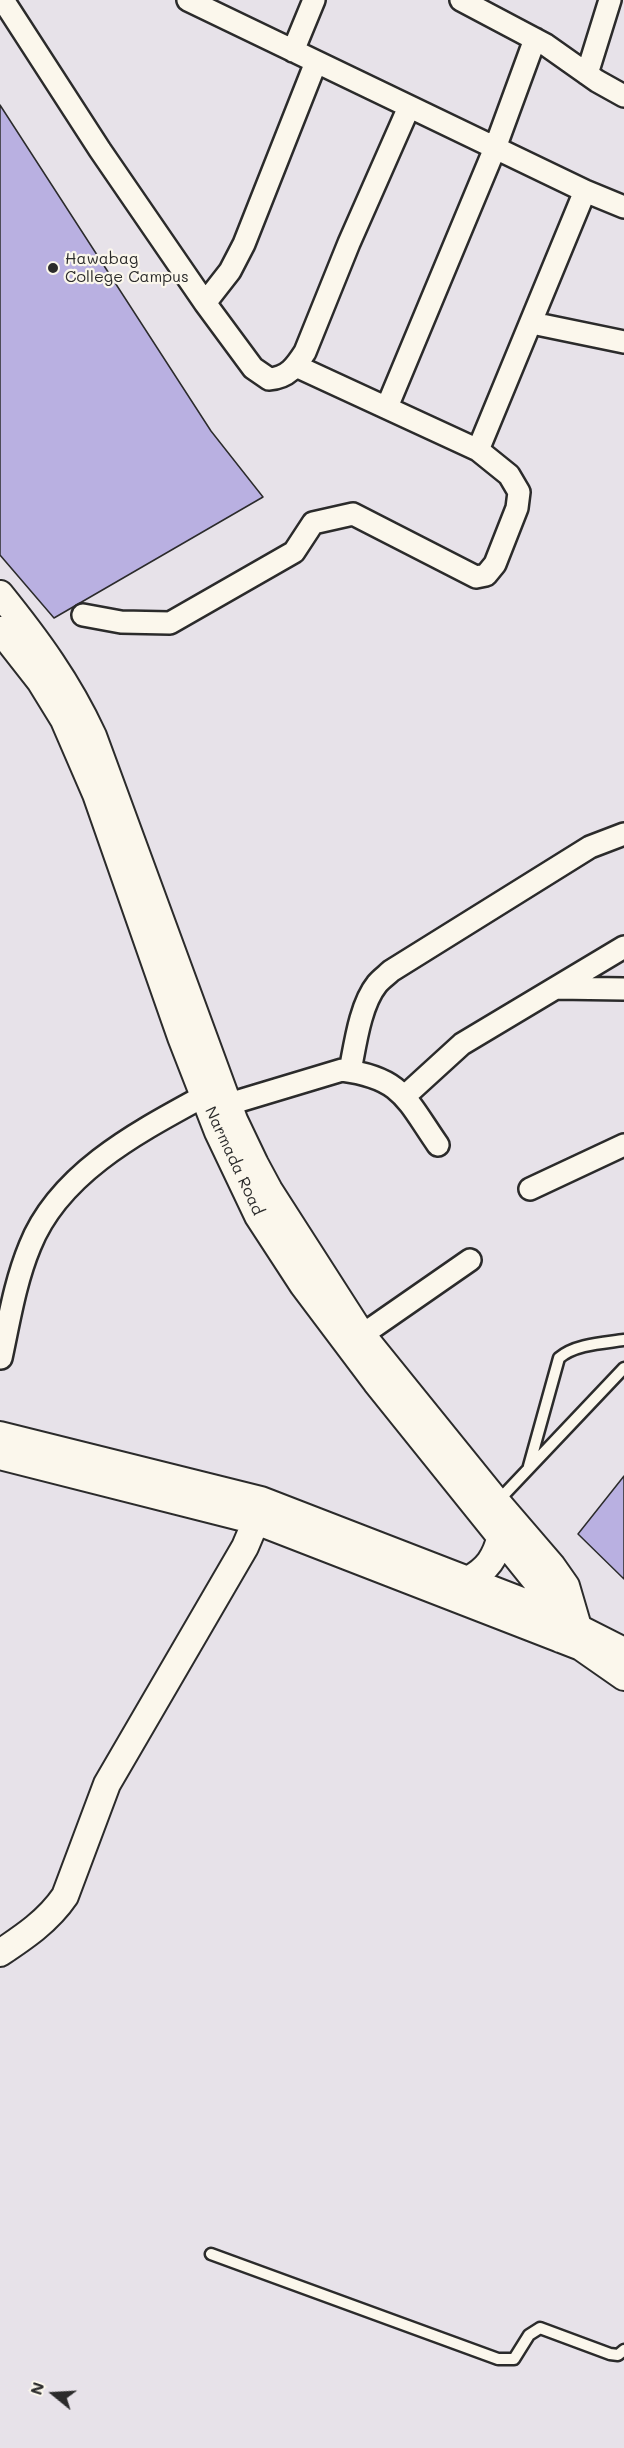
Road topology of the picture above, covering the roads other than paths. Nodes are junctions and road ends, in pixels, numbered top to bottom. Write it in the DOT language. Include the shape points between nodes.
graph roads {
  1 [pos="188,0"];
  2 [pos="314,0"];
  3 [pos="462,0"];
  4 [pos="610,0"];
  5 [pos="2,1"];
  6 [pos="492,8"];
  7 [pos="535,39"];
  8 [pos="293,51"];
  9 [pos="316,62"];
  10 [pos="587,74"];
  11 [pos="624,96"];
  12 [pos="409,107"];
  13 [pos="495,148"];
  14 [pos="585,191"];
  15 [pos="624,207"];
  16 [pos="205,303"];
  17 [pos="532,323"];
  18 [pos="624,342"];
  19 [pos="296,366"];
  20 [pos="387,407"];
  21 [pos="478,450"];
  22 [pos="0,594"];
  23 [pos="83,615"];
  24 [pos="2,637"];
  25 [pos="624,834"];
  26 [pos="624,947"];
  27 [pos="555,988"];
  28 [pos="624,989"];
  29 [pos="350,1071"];
  30 [pos="204,1096"];
  31 [pos="405,1096"];
  32 [pos="229,1104"];
  33 [pos="438,1145"];
  34 [pos="624,1145"];
  35 [pos="530,1189"];
  36 [pos="470,1260"];
  37 [pos="5,1315"];
  38 [pos="362,1335"];
  39 [pos="624,1340"];
  40 [pos="1,1358"];
  41 [pos="624,1368"];
  42 [pos="0,1435"];
  43 [pos="0,1456"];
  44 [pos="528,1469"];
  45 [pos="497,1502"];
  46 [pos="258,1511"];
  47 [pos="501,1536"];
  48 [pos="468,1580"];
  49 [pos="569,1633"];
  50 [pos="624,1651"];
  51 [pos="624,1677"];
  52 [pos="0,1953"];
  53 [pos="212,2254"];
  54 [pos="624,2350"];
  1 -- 8 [label="street"];
  2 -- 8 [label="street"];
  3 -- 6 [label="street"];
  4 -- 10 [label="street"];
  5 -- 16 [label="street"];
  6 -- 7 [label="street"];
  7 -- 10 [label="street"];
  7 -- 13 [label="street"];
  8 -- 9 [label="street"];
  9 -- 12 [label="street"];
  9 -- 16 [label="street" via="244,244 230,271"];
  10 -- 11 [label="street"];
  12 -- 13 [label="street"];
  12 -- 19 [label="street" via="314,333"];
  13 -- 14 [label="street"];
  13 -- 20 [label="street"];
  14 -- 15 [label="street"];
  14 -- 17 [label="street"];
  16 -- 19 [label="street" via="261,375 277,378"];
  17 -- 18 [label="street"];
  17 -- 21 [label="street"];
  19 -- 20 [label="street"];
  20 -- 21 [label="street"];
  21 -- 23 [label="street" via="509,474 519,492 517,508 495,564 486,575 476,577 353,514 313,523 294,552 170,623 121,622"];
  22 -- 32 [label="street" via="61,675 93,736"];
  24 -- 30 [label="street, Narmada Road" via="40,681 83,762"];
  25 -- 29 [label="street" via="590,847 391,971 376,985 368,1002"];
  26 -- 27 [label="street"];
  27 -- 28 [label="street"];
  27 -- 31 [label="street" via="462,1044"];
  29 -- 31 [label="street" via="378,1078"];
  29 -- 32 [label="street" via="342,1070"];
  30 -- 37 [label="street" via="138,1132 62,1195 30,1246"];
  30 -- 47 [label="street, Narmada Road" via="258,1216 303,1285"];
  31 -- 33 [label="street"];
  32 -- 38 [label="street" via="269,1190"];
  34 -- 35 [label="street"];
  36 -- 38 [label="street"];
  37 -- 40 [label="street"];
  38 -- 45 [label="street"];
  39 -- 44 [label="lane" via="574,1349 559,1358"];
  41 -- 44 [label="lane"];
  42 -- 46 [label="street"];
  43 -- 46 [label="street"];
  44 -- 45 [label="lane"];
  45 -- 49 [label="street" via="566,1587"];
  46 -- 48 [label="street"];
  46 -- 49 [label="street"];
  46 -- 52 [label="street" via="245,1547 107,1784 65,1896 35,1929"];
  47 -- 48 [label="street" via="492,1562"];
  47 -- 49 [label="street, Narmada Road" via="540,1586"];
  48 -- 49 [label="street" via="535,1606"];
  49 -- 50 [label="street"];
  49 -- 51 [label="street"];
  53 -- 54 [label="lane" via="498,2360 514,2359 529,2335 540,2328 610,2354 618,2355"];
}
